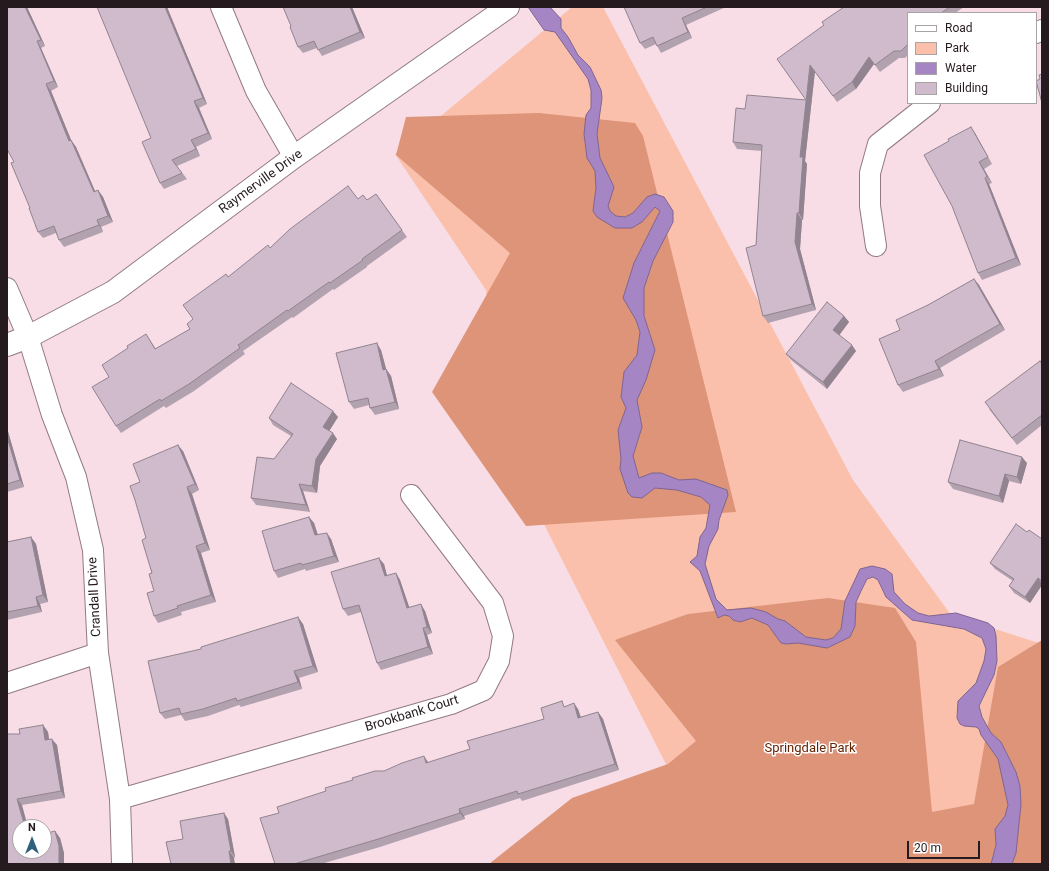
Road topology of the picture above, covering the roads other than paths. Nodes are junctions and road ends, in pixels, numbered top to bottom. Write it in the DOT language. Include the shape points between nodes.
graph roads {
  1 [pos="221,7"];
  2 [pos="508,7"];
  3 [pos="929,104"];
  4 [pos="294,157"];
  5 [pos="876,246"];
  6 [pos="7,288"];
  7 [pos="28,337"];
  8 [pos="7,345"];
  9 [pos="411,495"];
  10 [pos="98,652"];
  11 [pos="7,683"];
  12 [pos="120,799"];
  13 [pos="122,864"];
  1 -- 4 [label="street" via="256,91"];
  2 -- 4 [label="street, Raymerville Drive"];
  3 -- 5 [label="street" via="878,144 870,173 870,206"];
  4 -- 7 [label="street, Raymerville Drive" via="113,292"];
  6 -- 7 [label="street, Crandall Drive"];
  7 -- 8 [label="street, Raymerville Drive"];
  7 -- 10 [label="street, Crandall Drive" via="52,415 76,477 93,550"];
  9 -- 12 [label="street, Brookbank Court" via="493,603 503,636 499,661 484,690 451,704"];
  10 -- 11 [label="street"];
  10 -- 12 [label="street, Crandall Drive"];
  12 -- 13 [label="street, Crandall Drive"];
}
